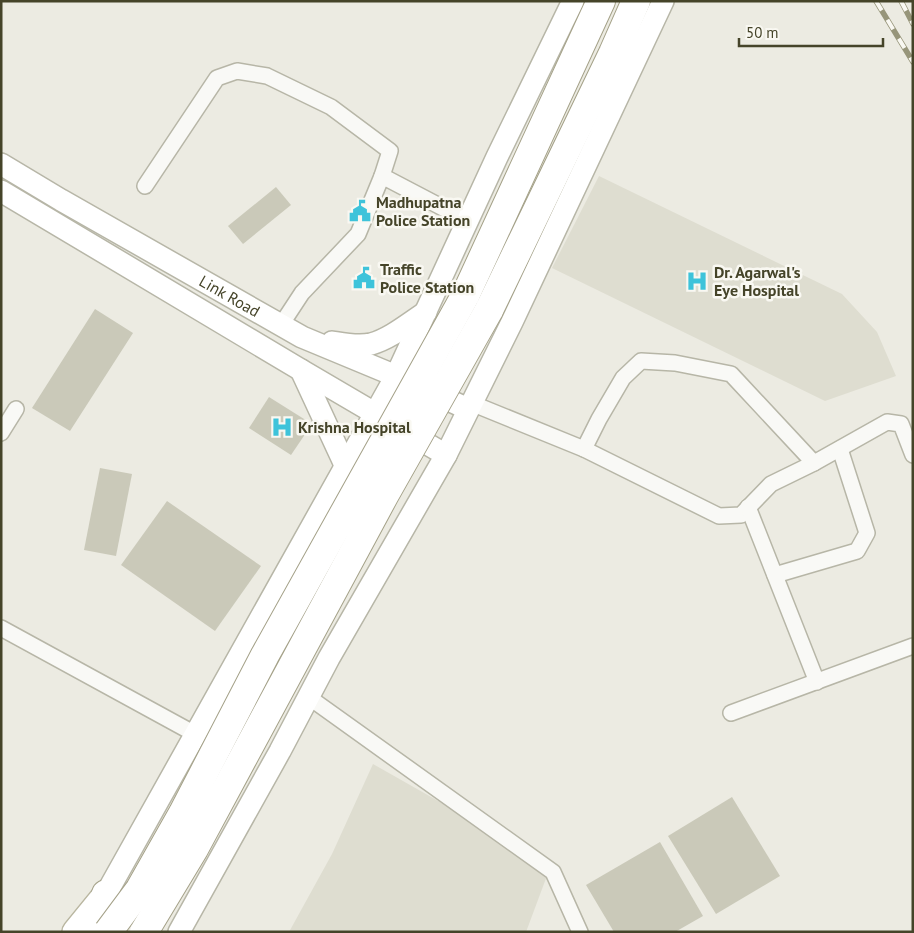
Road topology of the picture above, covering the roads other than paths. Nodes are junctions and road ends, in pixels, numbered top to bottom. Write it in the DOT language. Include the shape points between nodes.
graph roads {
  1 [pos="573,1"];
  2 [pos="601,1"];
  3 [pos="636,1"];
  4 [pos="663,1"];
  5 [pos="1,164"];
  6 [pos="382,176"];
  7 [pos="145,186"];
  8 [pos="1,191"];
  9 [pos="468,221"];
  10 [pos="426,312"];
  11 [pos="281,325"];
  12 [pos="302,337"];
  13 [pos="301,370"];
  14 [pos="396,376"];
  15 [pos="470,406"];
  16 [pos="16,409"];
  17 [pos="374,414"];
  18 [pos="1,433"];
  19 [pos="584,449"];
  20 [pos="840,449"];
  21 [pos="446,455"];
  22 [pos="913,455"];
  23 [pos="814,463"];
  24 [pos="346,467"];
  25 [pos="748,507"];
  26 [pos="775,575"];
  27 [pos="1,628"];
  28 [pos="913,646"];
  29 [pos="817,682"];
  30 [pos="310,698"];
  31 [pos="208,710"];
  32 [pos="731,713"];
  33 [pos="195,734"];
  34 [pos="280,751"];
  35 [pos="106,894"];
  36 [pos="75,932"];
  37 [pos="96,932"];
  38 [pos="108,932"];
  39 [pos="144,932"];
  40 [pos="179,932"];
  41 [pos="580,932"];
  1 -- 9 [label="main road"];
  2 -- 38 [label="highway, bridge" via="465,296 265,655 184,813 140,889"];
  3 -- 39 [label="highway, bridge" via="490,310 384,496 194,849"];
  4 -- 15 [label="main road"];
  5 -- 11 [label="main road, Link Road"];
  6 -- 7 [label="street" via="390,151 331,107 267,76 237,71 217,78"];
  6 -- 9 [label="street"];
  6 -- 11 [label="street" via="358,234 302,293"];
  8 -- 13 [label="main road, Link Road"];
  9 -- 10 [label="main road"];
  10 -- 12 [label="main road" via="372,344 352,345"];
  10 -- 14 [label="main road"];
  11 -- 12 [label="main road, Link Road"];
  12 -- 14 [label="main road, Link Road"];
  13 -- 17 [label="main road, Link Road"];
  13 -- 24 [label="main road"];
  14 -- 15 [label="main road, Link Road"];
  14 -- 17 [label="main road"];
  15 -- 19 [label="street"];
  15 -- 21 [label="main road"];
  16 -- 18 [label="street"];
  17 -- 21 [label="main road, Link Road"];
  17 -- 24 [label="main road"];
  19 -- 23 [label="street" via="623,378 641,361 675,363 731,374"];
  19 -- 25 [label="street" via="719,516 741,515"];
  20 -- 22 [label="street" via="887,422 901,424"];
  20 -- 23 [label="street"];
  20 -- 26 [label="street" via="866,533 857,551"];
  21 -- 30 [label="main road" via="329,658"];
  23 -- 25 [label="street" via="771,484"];
  24 -- 31 [label="main road"];
  25 -- 26 [label="street"];
  26 -- 29 [label="street"];
  27 -- 33 [label="street"];
  28 -- 29 [label="street"];
  29 -- 32 [label="street"];
  30 -- 34 [label="main road"];
  30 -- 41 [label="street" via="553,872"];
  31 -- 33 [label="main road"];
  31 -- 34 [label="main road"];
  33 -- 35 [label="main road"];
  34 -- 40 [label="main road"];
  35 -- 36 [label="main road"];
  35 -- 37 [label="highway"];
}
